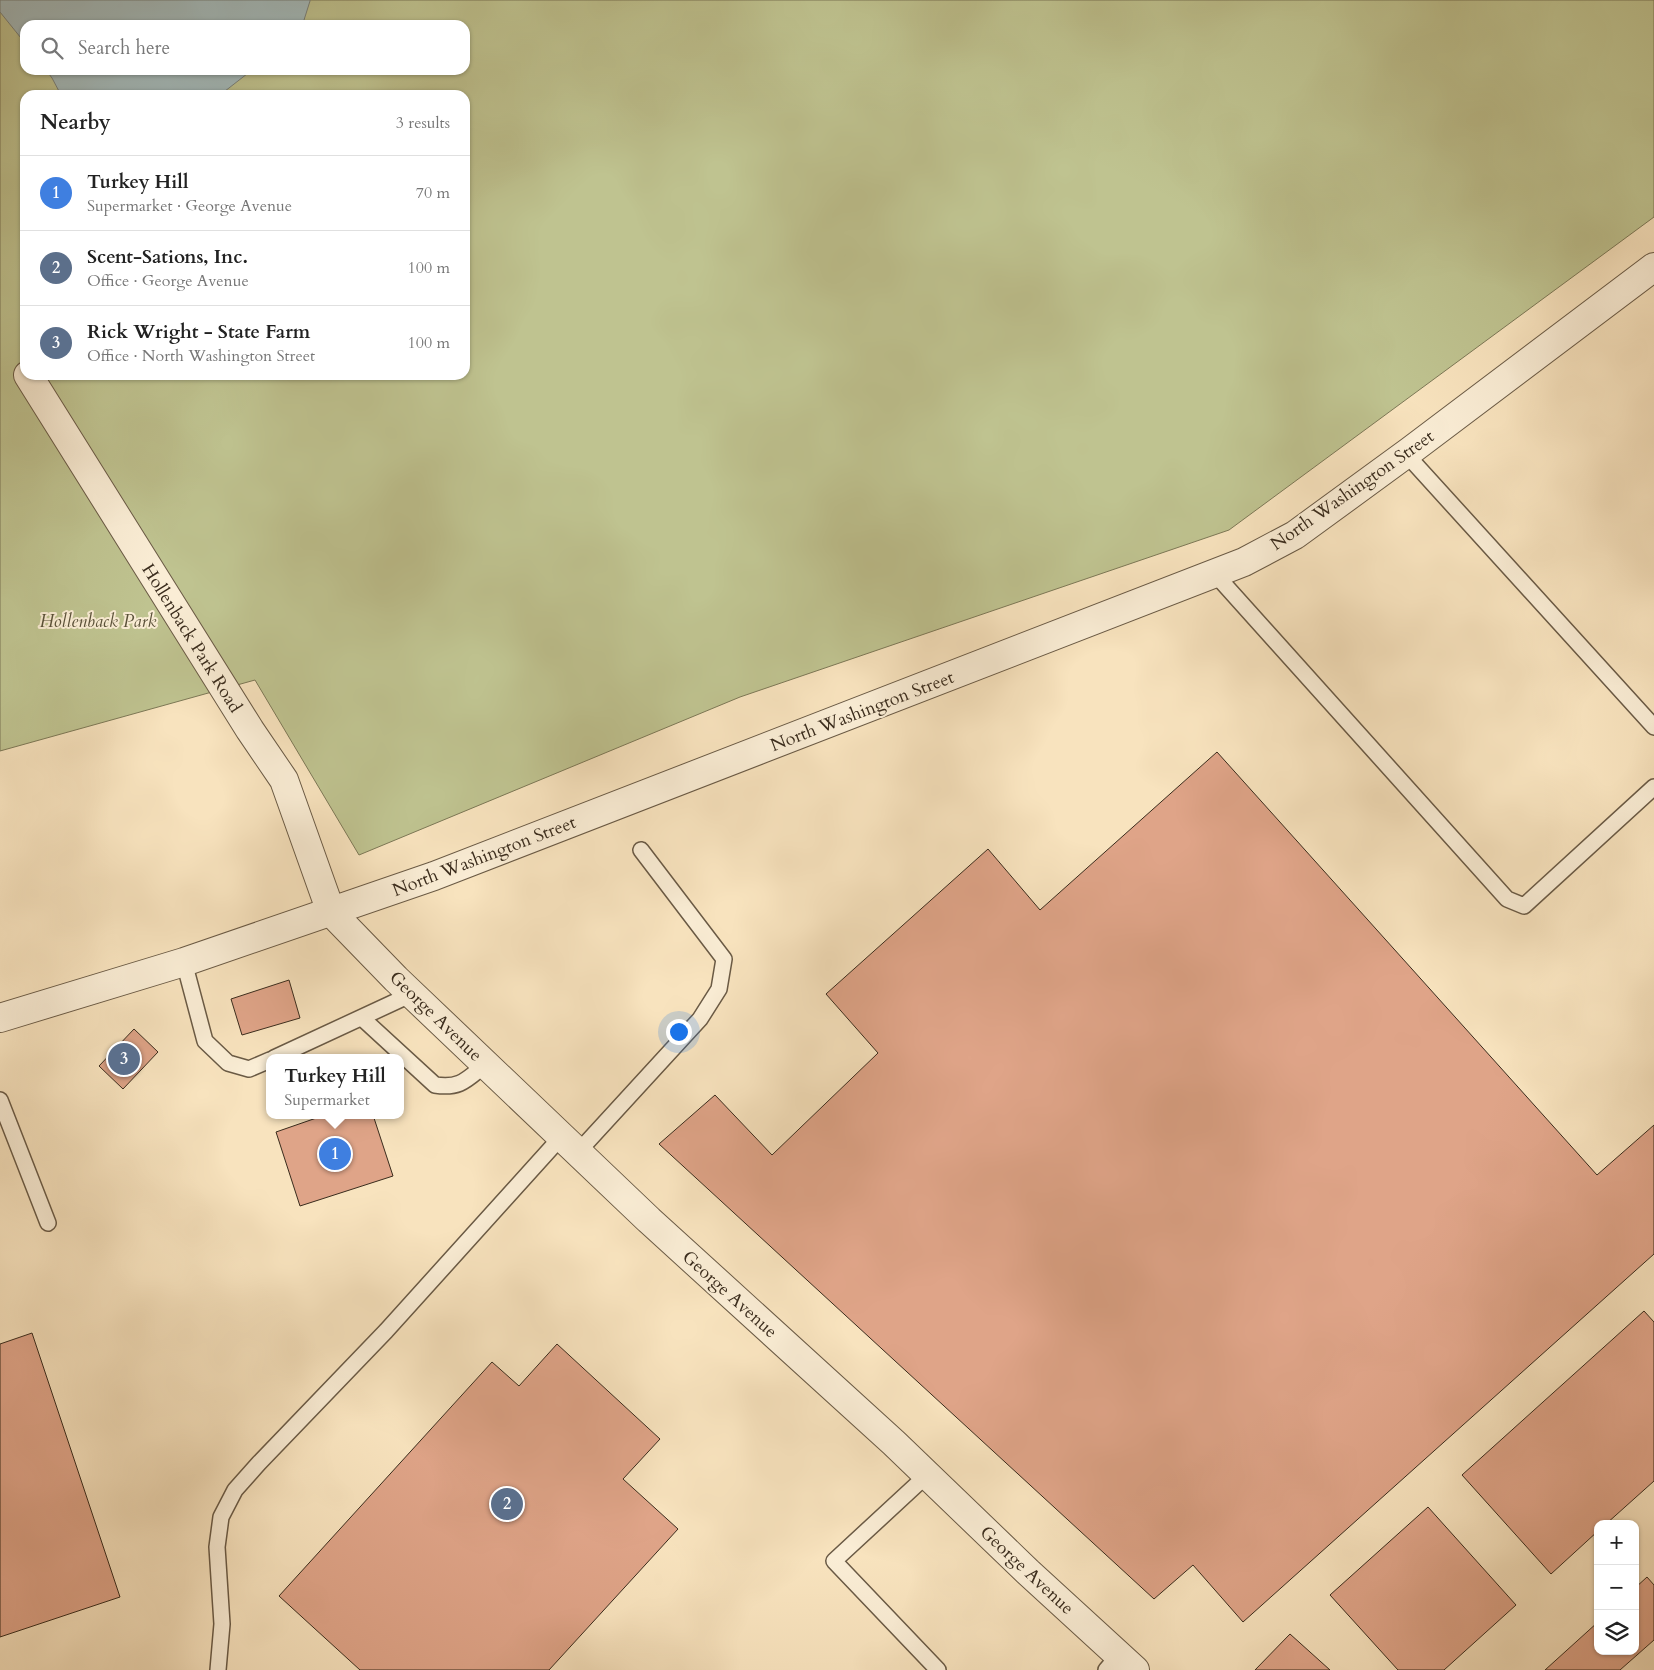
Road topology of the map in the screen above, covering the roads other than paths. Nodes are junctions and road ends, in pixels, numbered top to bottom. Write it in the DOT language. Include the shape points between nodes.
graph roads {
  1 [pos="1654,267"];
  2 [pos="30,380"];
  3 [pos="1406,454"];
  4 [pos="1216,574"];
  5 [pos="1654,727"];
  6 [pos="1654,787"];
  7 [pos="641,850"];
  8 [pos="331,912"];
  9 [pos="184,962"];
  10 [pos="412,994"];
  11 [pos="0,1018"];
  12 [pos="362,1018"];
  13 [pos="283,1054"];
  14 [pos="401,1054"];
  15 [pos="404,1057"];
  16 [pos="266,1062"];
  17 [pos="486,1064"];
  18 [pos="0,1100"];
  19 [pos="570,1144"];
  20 [pos="48,1224"];
  21 [pos="927,1475"];
  22 [pos="1120,1665"];
  23 [pos="218,1670"];
  24 [pos="938,1670"];
  1 -- 3 [label="street, North Washington Street"];
  2 -- 8 [label="street, Hollenback Park Road" via="284,780"];
  3 -- 4 [label="street, North Washington Street" via="1295,535"];
  3 -- 5 [label="lane"];
  4 -- 6 [label="lane" via="1507,899 1524,906"];
  4 -- 8 [label="street, North Washington Street" via="444,872"];
  7 -- 19 [label="lane" via="724,959 719,989 700,1019"];
  8 -- 9 [label="street, North Washington Street"];
  8 -- 10 [label="street, George Avenue"];
  9 -- 11 [label="street, North Washington Street"];
  9 -- 16 [label="lane" via="205,1041 228,1063 249,1069"];
  10 -- 12 [label="lane"];
  10 -- 17 [label="street, George Avenue"];
  12 -- 13 [label="lane"];
  12 -- 14 [label="lane"];
  15 -- 17 [label="lane" via="435,1085 450,1087"];
  17 -- 19 [label="street, George Avenue"];
  18 -- 20 [label="lane"];
  19 -- 21 [label="street, George Avenue"];
  19 -- 23 [label="lane" via="235,1490 221,1517 217,1547 222,1624"];
  21 -- 22 [label="street, George Avenue"];
  21 -- 24 [label="lane" via="834,1561"];
}
